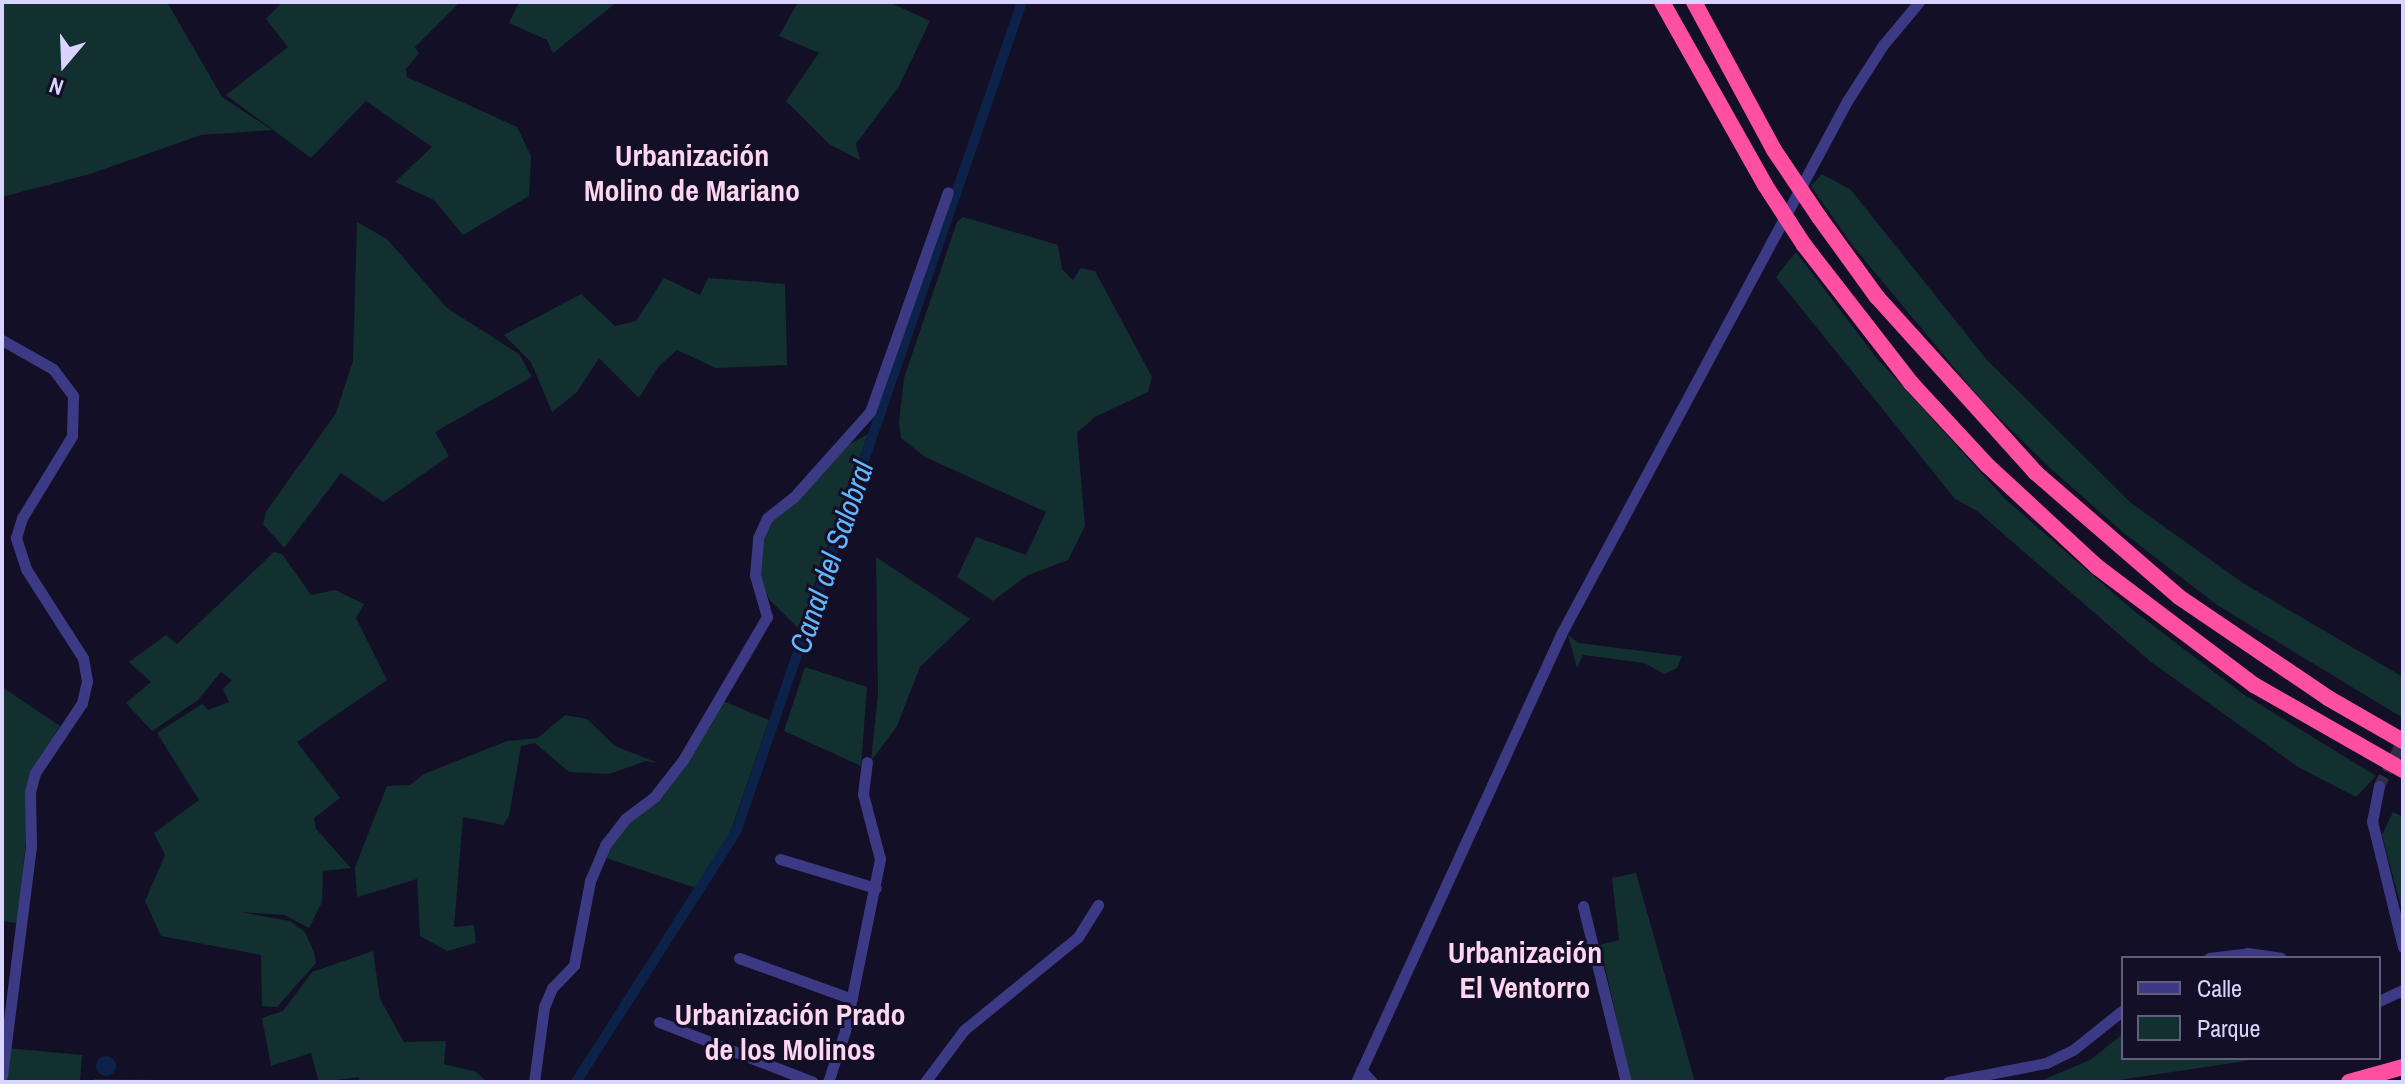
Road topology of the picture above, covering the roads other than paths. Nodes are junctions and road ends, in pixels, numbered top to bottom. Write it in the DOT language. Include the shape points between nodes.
graph roads {
  1 [pos="1662,2"];
  2 [pos="1694,2"];
  3 [pos="1919,2"];
  4 [pos="948,192"];
  5 [pos="2,340"];
  6 [pos="2403,741"];
  7 [pos="867,762"];
  8 [pos="2403,770"];
  9 [pos="2379,786"];
  10 [pos="780,859"];
  11 [pos="876,888"];
  12 [pos="1098,905"];
  13 [pos="1583,906"];
  14 [pos="2403,947"];
  15 [pos="2224,956"];
  16 [pos="2267,956"];
  17 [pos="739,958"];
  18 [pos="2403,990"];
  19 [pos="852,999"];
  20 [pos="2381,1000"];
  21 [pos="2121,1012"];
  22 [pos="659,1022"];
  23 [pos="2403,1067"];
  24 [pos="2,1076"];
  25 [pos="1358,1076"];
  26 [pos="534,1082"];
  27 [pos="813,1082"];
  28 [pos="828,1082"];
  29 [pos="925,1082"];
  30 [pos="1372,1082"];
  31 [pos="1626,1082"];
  32 [pos="1948,1082"];
  33 [pos="2349,1082"];
  1 -- 8 [label="highway, bridge" via="1804,245 1911,383 1987,465 2096,566 2254,685"];
  2 -- 6 [label="highway, bridge" via="1774,150 1819,217 1896,319 2036,473 2179,597 2328,698"];
  3 -- 25 [label="street" via="1883,45 1828,134 1561,634"];
  4 -- 26 [label="street" via="870,412 793,498 767,518 758,538 755,575 767,617 683,760 605,845 590,881 574,965 552,988 544,1007"];
  5 -- 24 [label="street" via="53,369 73,396 72,436 22,518 16,538 26,569 83,658 87,681 82,703 35,773 30,792 31,846"];
  7 -- 11 [label="street" via="863,794 880,859"];
  9 -- 14 [label="street" via="2372,821"];
  10 -- 11 [label="street"];
  11 -- 19 [label="street"];
  12 -- 29 [label="street" via="1078,937 964,1030"];
  13 -- 31 [label="street"];
  15 -- 16 [label="street"];
  17 -- 19 [label="street"];
  18 -- 20 [label="street"];
  19 -- 28 [label="street"];
  21 -- 32 [label="street" via="2073,1050 2046,1063"];
  22 -- 27 [label="street"];
  23 -- 33 [label="highway"];
  25 -- 30 [label="street"];
}
